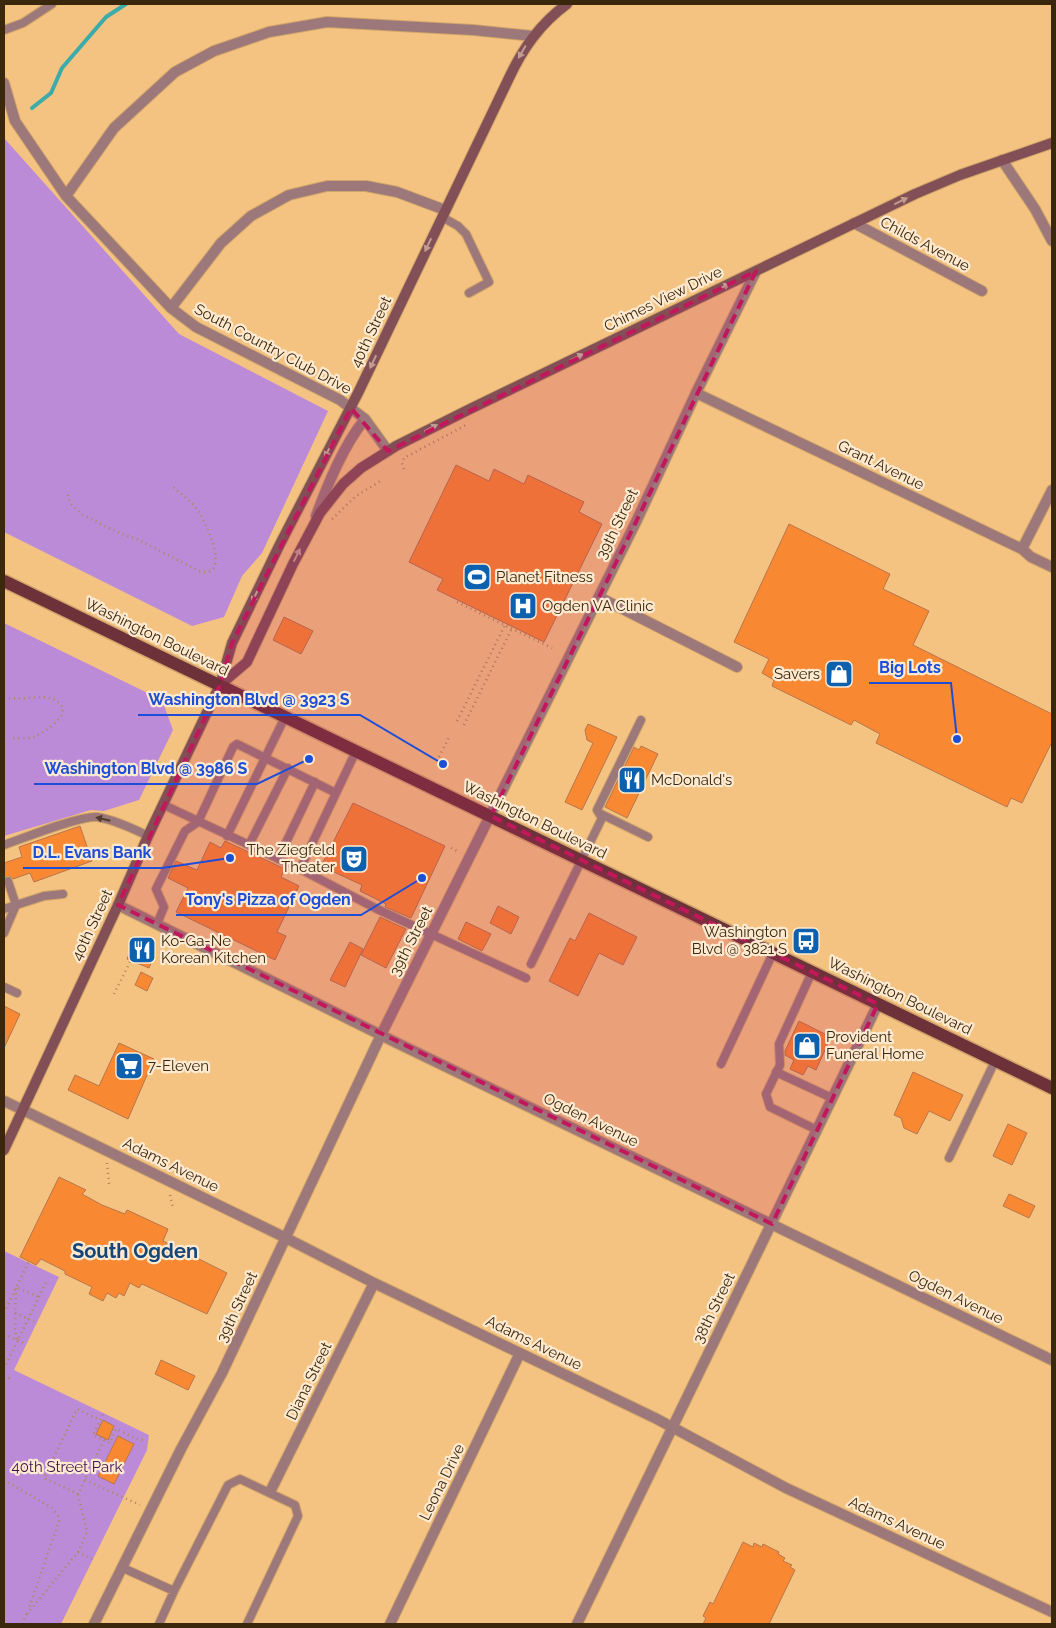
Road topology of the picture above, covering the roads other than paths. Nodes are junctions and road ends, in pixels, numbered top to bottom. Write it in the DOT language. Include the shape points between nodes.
graph roads {
  1 [pos="52,4"];
  2 [pos="567,4"];
  3 [pos="4,30"];
  4 [pos="532,36"];
  5 [pos="4,83"];
  6 [pos="1052,143"];
  7 [pos="1002,160"];
  8 [pos="66,196"];
  9 [pos="444,213"];
  10 [pos="854,223"];
  11 [pos="1052,241"];
  12 [pos="756,271"];
  13 [pos="982,291"];
  14 [pos="469,293"];
  15 [pos="171,308"];
  16 [pos="696,393"];
  17 [pos="351,408"];
  18 [pos="365,419"];
  19 [pos="388,451"];
  20 [pos="1052,490"];
  21 [pos="313,524"];
  22 [pos="1022,549"];
  23 [pos="1052,567"];
  24 [pos="4,581"];
  25 [pos="599,597"];
  26 [pos="737,667"];
  27 [pos="220,685"];
  28 [pos="285,717"];
  29 [pos="641,720"];
  30 [pos="356,751"];
  31 [pos="266,757"];
  32 [pos="288,768"];
  33 [pos="316,782"];
  34 [pos="336,793"];
  35 [pos="164,805"];
  36 [pos="599,813"];
  37 [pos="491,816"];
  38 [pos="198,822"];
  39 [pos="148,836"];
  40 [pos="227,836"];
  41 [pos="648,837"];
  42 [pos="249,845"];
  43 [pos="4,846"];
  44 [pos="278,859"];
  45 [pos="582,860"];
  46 [pos="300,869"];
  47 [pos="8,881"];
  48 [pos="63,894"];
  49 [pos="16,905"];
  50 [pos="118,905"];
  51 [pos="4,909"];
  52 [pos="157,924"];
  53 [pos="4,933"];
  54 [pos="432,933"];
  55 [pos="773,953"];
  56 [pos="531,964"];
  57 [pos="812,972"];
  58 [pos="526,978"];
  59 [pos="4,987"];
  60 [pos="17,993"];
  61 [pos="878,1004"];
  62 [pos="381,1035"];
  63 [pos="995,1061"];
  64 [pos="721,1064"];
  65 [pos="776,1072"];
  66 [pos="1052,1088"];
  67 [pos="832,1098"];
  68 [pos="4,1101"];
  69 [pos="23,1110"];
  70 [pos="817,1130"];
  71 [pos="4,1150"];
  72 [pos="949,1158"];
  73 [pos="772,1224"];
  74 [pos="286,1238"];
  75 [pos="374,1283"];
  76 [pos="520,1353"];
  77 [pos="1052,1360"];
  78 [pos="673,1427"];
  79 [pos="270,1492"];
  80 [pos="122,1568"];
  81 [pos="174,1591"];
  82 [pos="1052,1612"];
  83 [pos="94,1624"];
  84 [pos="159,1624"];
  85 [pos="247,1624"];
  86 [pos="390,1624"];
  87 [pos="577,1624"];
  1 -- 3 [label="lane" via="23,23"];
  2 -- 4 [label="main road, 40th Street"];
  4 -- 8 [label="street" via="327,22 269,32 214,51 175,72 114,128"];
  4 -- 9 [label="main road, 40th Street, one-way" via="517,60"];
  5 -- 8 [label="street, South Country Club Drive" via="15,121"];
  6 -- 7 [label="main road, Chimes View Drive"];
  10 -- 7 [label="main road, Chimes View Drive, one-way" via="935,185"];
  7 -- 11 [label="street"];
  8 -- 15 [label="street, South Country Club Drive"];
  9 -- 14 [label="lane" via="466,234 489,282"];
  9 -- 15 [label="street" via="397,192 366,186 327,186 289,195 251,216 221,243"];
  9 -- 17 [label="main road, 40th Street, one-way"];
  10 -- 12 [label="main road, Chimes View Drive"];
  10 -- 13 [label="street, Childs Avenue"];
  12 -- 16 [label="street, 39th Street"];
  19 -- 12 [label="main road, Chimes View Drive, one-way"];
  15 -- 17 [label="street, South Country Club Drive" via="196,327"];
  16 -- 22 [label="street, Grant Avenue"];
  16 -- 25 [label="street, 39th Street"];
  17 -- 18 [label="street, South Country Club Drive"];
  17 -- 27 [label="main road, 40th Street, one-way" via="232,643"];
  18 -- 19 [label="street, South Country Club Drive"];
  18 -- 21 [label="street, 40th Street" via="328,485"];
  19 -- 21 [label="main road, Chimes View Drive" via="343,484"];
  20 -- 22 [label="street"];
  27 -- 21 [label="main road, 40th Street, one-way" via="247,662"];
  22 -- 23 [label="street, Grant Avenue"];
  24 -- 27 [label="main road, Washington Boulevard"];
  25 -- 26 [label="street"];
  25 -- 37 [label="street, 39th Street"];
  27 -- 28 [label="main road, Washington Boulevard"];
  27 -- 35 [label="main road, 40th Street"];
  28 -- 30 [label="main road, Washington Boulevard"];
  28 -- 31 [label="lane"];
  29 -- 36 [label="lane"];
  30 -- 34 [label="lane"];
  30 -- 37 [label="main road, Washington Boulevard"];
  31 -- 32 [label="lane"];
  31 -- 38 [label="lane" via="237,744 233,747"];
  31 -- 40 [label="lane"];
  32 -- 33 [label="lane"];
  32 -- 42 [label="lane"];
  33 -- 34 [label="lane"];
  33 -- 44 [label="lane"];
  34 -- 46 [label="lane"];
  35 -- 38 [label="lane"];
  35 -- 39 [label="main road, 40th Street"];
  36 -- 41 [label="lane"];
  36 -- 45 [label="lane" via="602,818"];
  37 -- 45 [label="main road, Washington Boulevard"];
  37 -- 54 [label="street, 39th Street"];
  38 -- 40 [label="lane"];
  38 -- 52 [label="lane" via="185,831 156,889 164,907"];
  39 -- 43 [label="lane, one-way" via="96,817"];
  39 -- 50 [label="main road, 40th Street"];
  40 -- 42 [label="lane"];
  42 -- 44 [label="lane"];
  44 -- 46 [label="lane"];
  45 -- 55 [label="main road, Washington Boulevard"];
  45 -- 56 [label="lane"];
  46 -- 54 [label="lane"];
  47 -- 49 [label="lane"];
  48 -- 49 [label="lane"];
  49 -- 51 [label="lane"];
  49 -- 53 [label="lane"];
  50 -- 52 [label="street, Ogden Avenue"];
  50 -- 69 [label="main road, 40th Street"];
  52 -- 62 [label="street, Ogden Avenue"];
  54 -- 58 [label="lane"];
  54 -- 62 [label="street, 39th Street"];
  55 -- 57 [label="main road, Washington Boulevard"];
  55 -- 64 [label="lane"];
  57 -- 61 [label="main road, Washington Boulevard"];
  57 -- 65 [label="lane" via="779,1044 780,1065"];
  59 -- 60 [label="lane"];
  61 -- 63 [label="main road, Washington Boulevard"];
  61 -- 67 [label="street, 38th Street"];
  62 -- 73 [label="street, Ogden Avenue"];
  62 -- 74 [label="street, 39th Street"];
  63 -- 66 [label="main road, Washington Boulevard"];
  63 -- 72 [label="lane"];
  65 -- 67 [label="lane"];
  65 -- 70 [label="lane" via="766,1094 770,1107"];
  67 -- 70 [label="street, 38th Street"];
  68 -- 69 [label="street, Adams Avenue"];
  69 -- 71 [label="main road, 40th Street"];
  69 -- 74 [label="street, Adams Avenue"];
  70 -- 73 [label="street, 38th Street"];
  73 -- 77 [label="street, Ogden Avenue"];
  73 -- 78 [label="street, 38th Street"];
  74 -- 75 [label="street, Adams Avenue"];
  74 -- 80 [label="street, 39th Street" via="222,1373"];
  75 -- 76 [label="street, Adams Avenue"];
  75 -- 79 [label="street, Diana Street"];
  76 -- 78 [label="street, Adams Avenue"];
  76 -- 86 [label="street, Leona Drive"];
  78 -- 82 [label="street, Adams Avenue" via="786,1488"];
  78 -- 87 [label="street, 38th Street"];
  79 -- 81 [label="lane" via="240,1479 228,1485"];
  79 -- 85 [label="lane" via="296,1505 298,1516"];
  80 -- 81 [label="lane"];
  80 -- 83 [label="street, 39th Street"];
  81 -- 84 [label="lane"];
}
